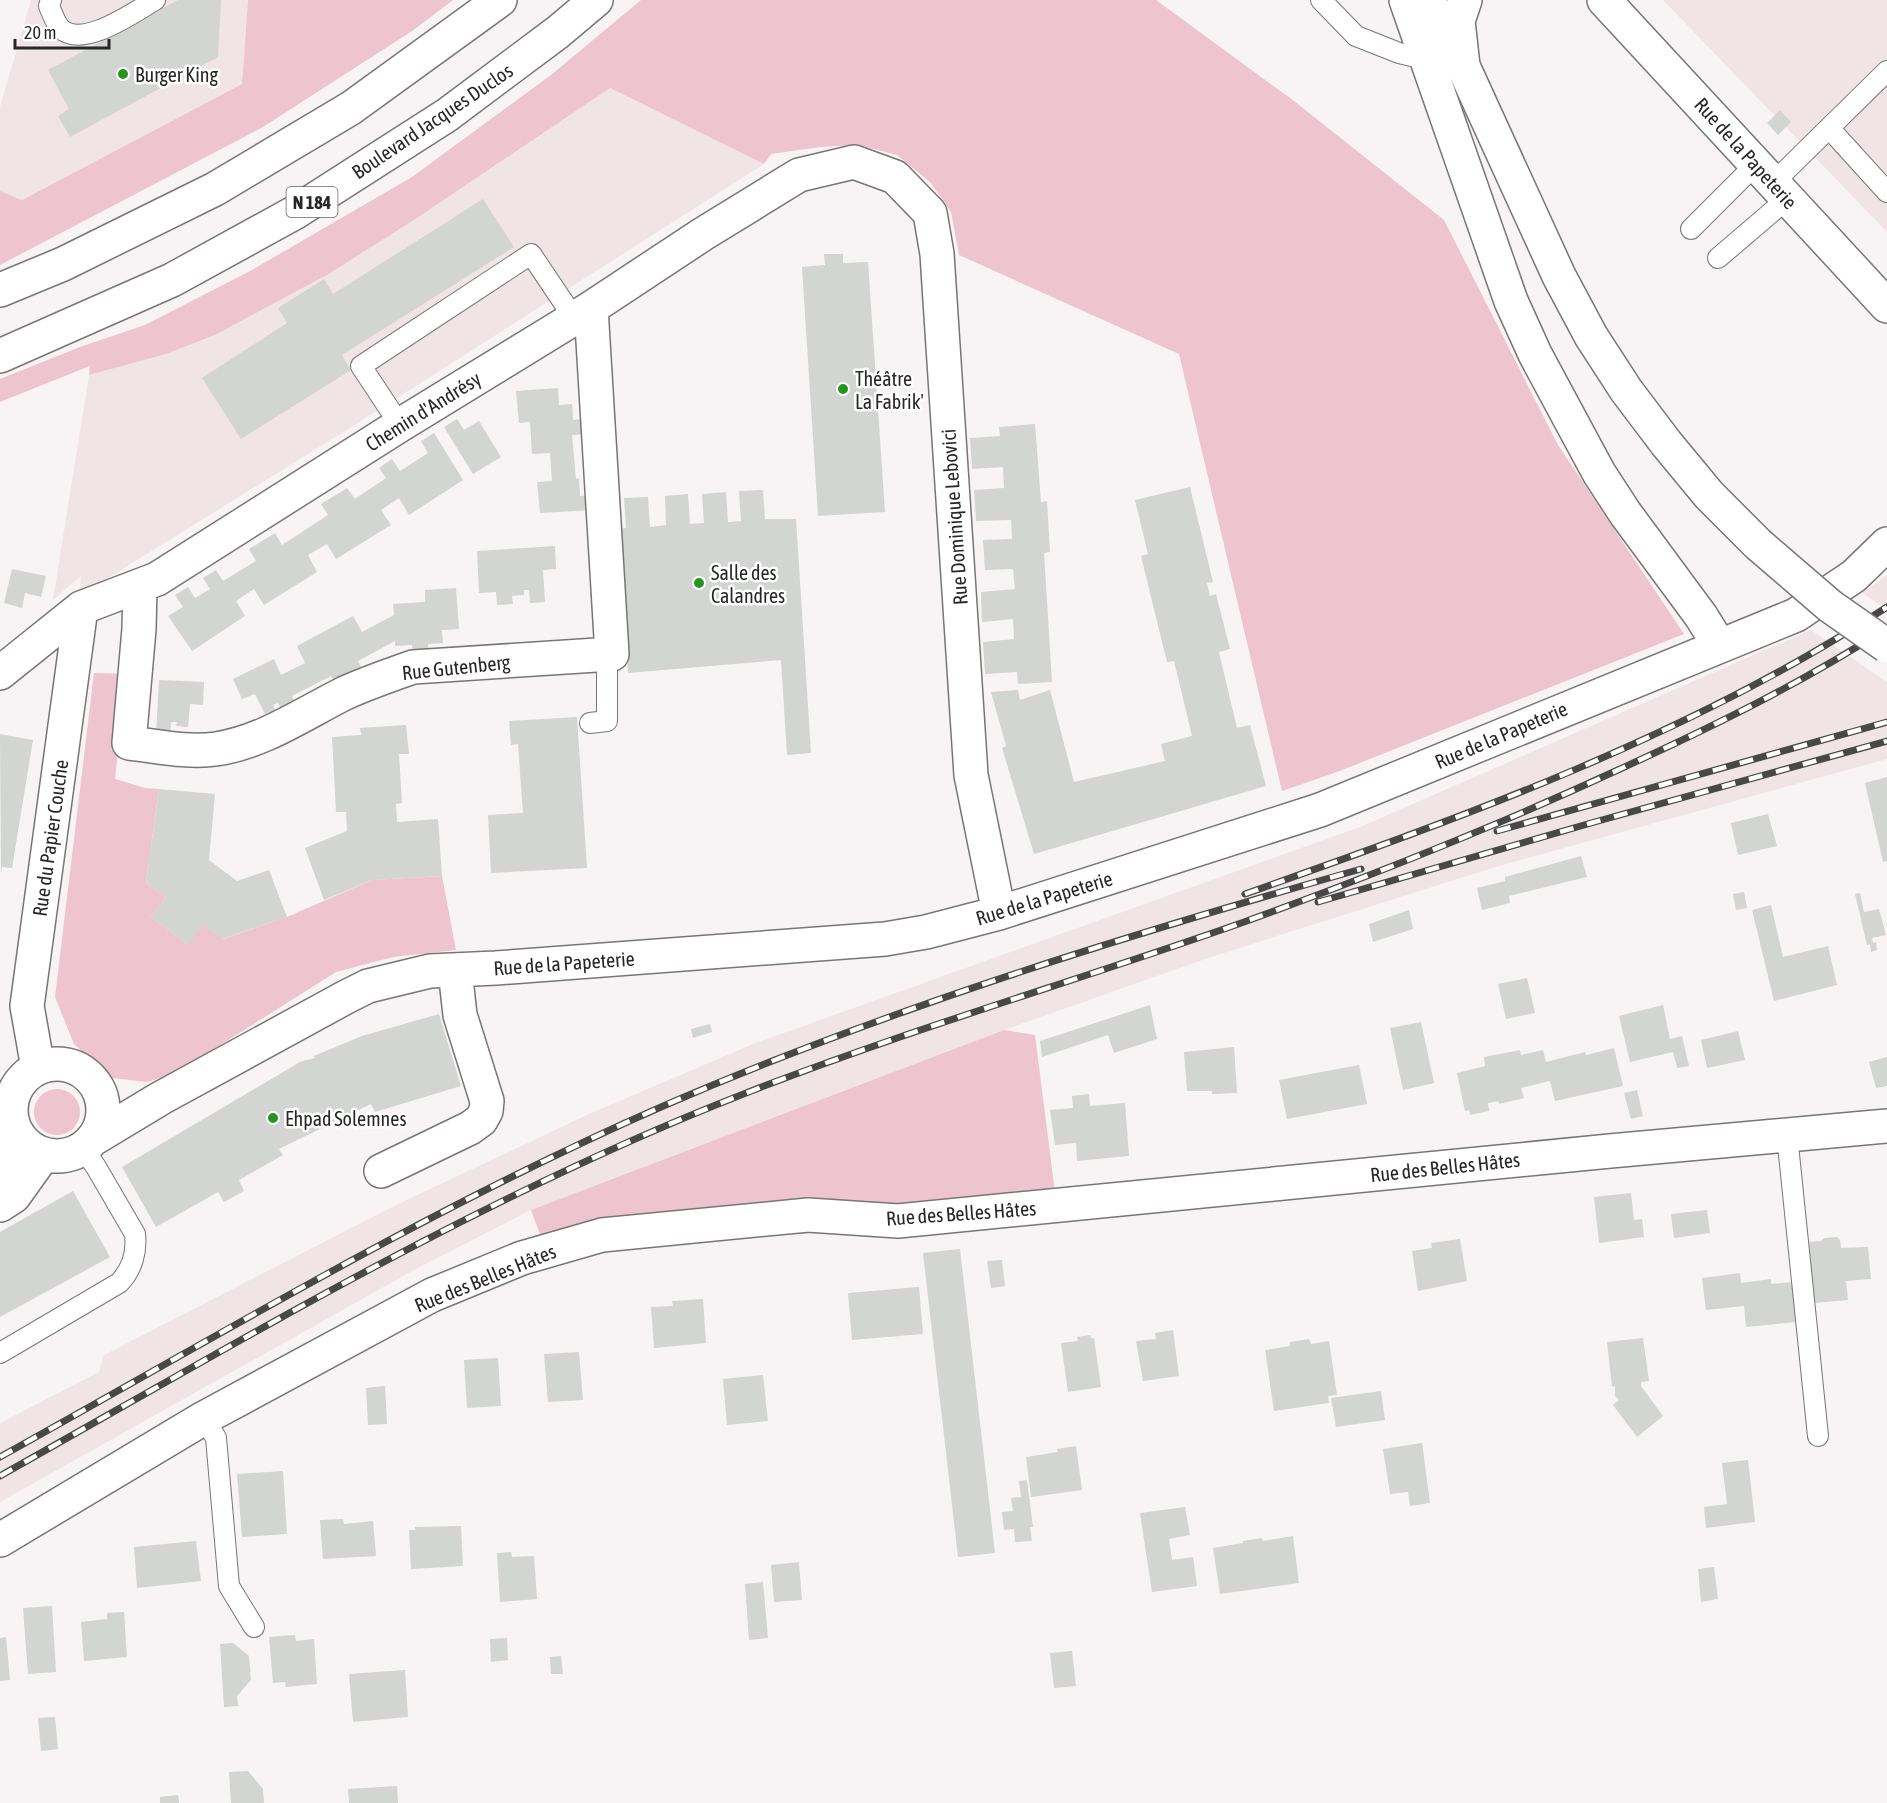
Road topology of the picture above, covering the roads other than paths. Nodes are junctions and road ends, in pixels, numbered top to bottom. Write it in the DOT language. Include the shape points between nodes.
graph roads {
  1 [pos="51,0"];
  2 [pos="155,0"];
  3 [pos="500,0"];
  4 [pos="596,0"];
  5 [pos="1321,0"];
  6 [pos="1406,0"];
  7 [pos="1428,0"];
  8 [pos="1444,0"];
  9 [pos="1465,0"];
  10 [pos="1604,0"];
  11 [pos="1429,60"];
  12 [pos="1462,66"];
  13 [pos="1887,71"];
  14 [pos="1829,128"];
  15 [pos="854,162"];
  16 [pos="1772,182"];
  17 [pos="1887,192"];
  18 [pos="1691,228"];
  19 [pos="1718,258"];
  20 [pos="31,276"];
  21 [pos="0,290"];
  22 [pos="1887,306"];
  23 [pos="582,313"];
  24 [pos="0,314"];
  25 [pos="0,356"];
  26 [pos="400,425"];
  27 [pos="1887,544"];
  28 [pos="140,586"];
  29 [pos="81,608"];
  30 [pos="1719,645"];
  31 [pos="1887,646"];
  32 [pos="607,654"];
  33 [pos="0,674"];
  34 [pos="590,723"];
  35 [pos="999,913"];
  36 [pos="454,970"];
  37 [pos="38,1068"];
  38 [pos="95,1084"];
  39 [pos="161,1098"];
  40 [pos="1887,1126"];
  41 [pos="18,1134"];
  42 [pos="1787,1135"];
  43 [pos="88,1143"];
  44 [pos="44,1154"];
  45 [pos="381,1172"];
  46 [pos="0,1174"];
  47 [pos="0,1205"];
  48 [pos="0,1353"];
  49 [pos="204,1418"];
  50 [pos="1818,1436"];
  51 [pos="0,1540"];
  52 [pos="254,1627"];
  1 -- 2 [label="lane" via="49,6 59,27 77,34 94,33"];
  3 -- 20 [label="street" via="351,108 224,183 63,264"];
  4 -- 25 [label="street, Boulevard Jacques Duclos / N 184" via="447,115 294,213 172,280"];
  5 -- 11 [label="lane" via="1356,36"];
  6 -- 11 [label="street"];
  7 -- 12 [label="street"];
  8 -- 12 [label="street"];
  9 -- 12 [label="street" via="1458,21"];
  10 -- 16 [label="street, Rue de la Papeterie"];
  11 -- 30 [label="street" via="1511,301 1535,354 1599,473"];
  12 -- 31 [label="street, bridge" via="1559,276 1626,390 1709,495 1758,544 1830,606"];
  13 -- 14 [label="lane"];
  14 -- 16 [label="lane"];
  14 -- 17 [label="lane"];
  15 -- 23 [label="street, Chemin d'Andrésy" via="799,175"];
  15 -- 35 [label="street, Rue Dominique Lebovici" via="895,177 930,213 937,254 971,775"];
  16 -- 18 [label="lane"];
  16 -- 19 [label="lane"];
  16 -- 22 [label="street, Rue de la Papeterie"];
  20 -- 21 [label="street"];
  20 -- 24 [label="street"];
  23 -- 26 [label="street, Chemin d'Andrésy"];
  23 -- 26 [label="lane" via="531,254 361,366"];
  23 -- 32 [label="street" via="612,654"];
  26 -- 28 [label="street, Chemin d'Andrésy"];
  27 -- 30 [label="street, Rue de la Papeterie" via="1854,576 1796,615"];
  28 -- 29 [label="street, Chemin d'Andrésy"];
  28 -- 32 [label="street, Rue Gutenberg" via="129,743 188,750 240,744 354,689 413,667"];
  29 -- 33 [label="street, Chemin d'Andrésy"];
  29 -- 37 [label="street, Rue du Papier Couche" via="27,1006"];
  30 -- 35 [label="street, Rue de la Papeterie" via="1320,810"];
  32 -- 34 [label="lane" via="608,721"];
  35 -- 36 [label="street, Rue de la Papeterie" via="885,939"];
  36 -- 39 [label="street, Rue de la Papeterie" via="430,971 368,986"];
  36 -- 45 [label="street" via="460,1015 485,1093 486,1111 470,1128"];
  37 -- 38 [label="street" via="70,1066 84,1072"];
  37 -- 41 [label="street" via="25,1076 11,1104"];
  38 -- 39 [label="street"];
  38 -- 43 [label="street" via="103,1112 100,1126"];
  39 -- 43 [label="street, Rue de la Papeterie"];
  40 -- 42 [label="street, Rue des Belles Hâtes"];
  41 -- 44 [label="street"];
  41 -- 46 [label="street"];
  42 -- 49 [label="street, Rue des Belles Hâtes" via="898,1221 808,1215 602,1235 522,1258 432,1295"];
  42 -- 50 [label="lane"];
  43 -- 44 [label="street" via="64,1155"];
  43 -- 48 [label="lane" via="96,1167 135,1234 133,1261 119,1283"];
  44 -- 47 [label="street" via="14,1196"];
  49 -- 51 [label="street, Rue des Belles Hâtes"];
  49 -- 52 [label="lane" via="216,1438 229,1586"];
}
